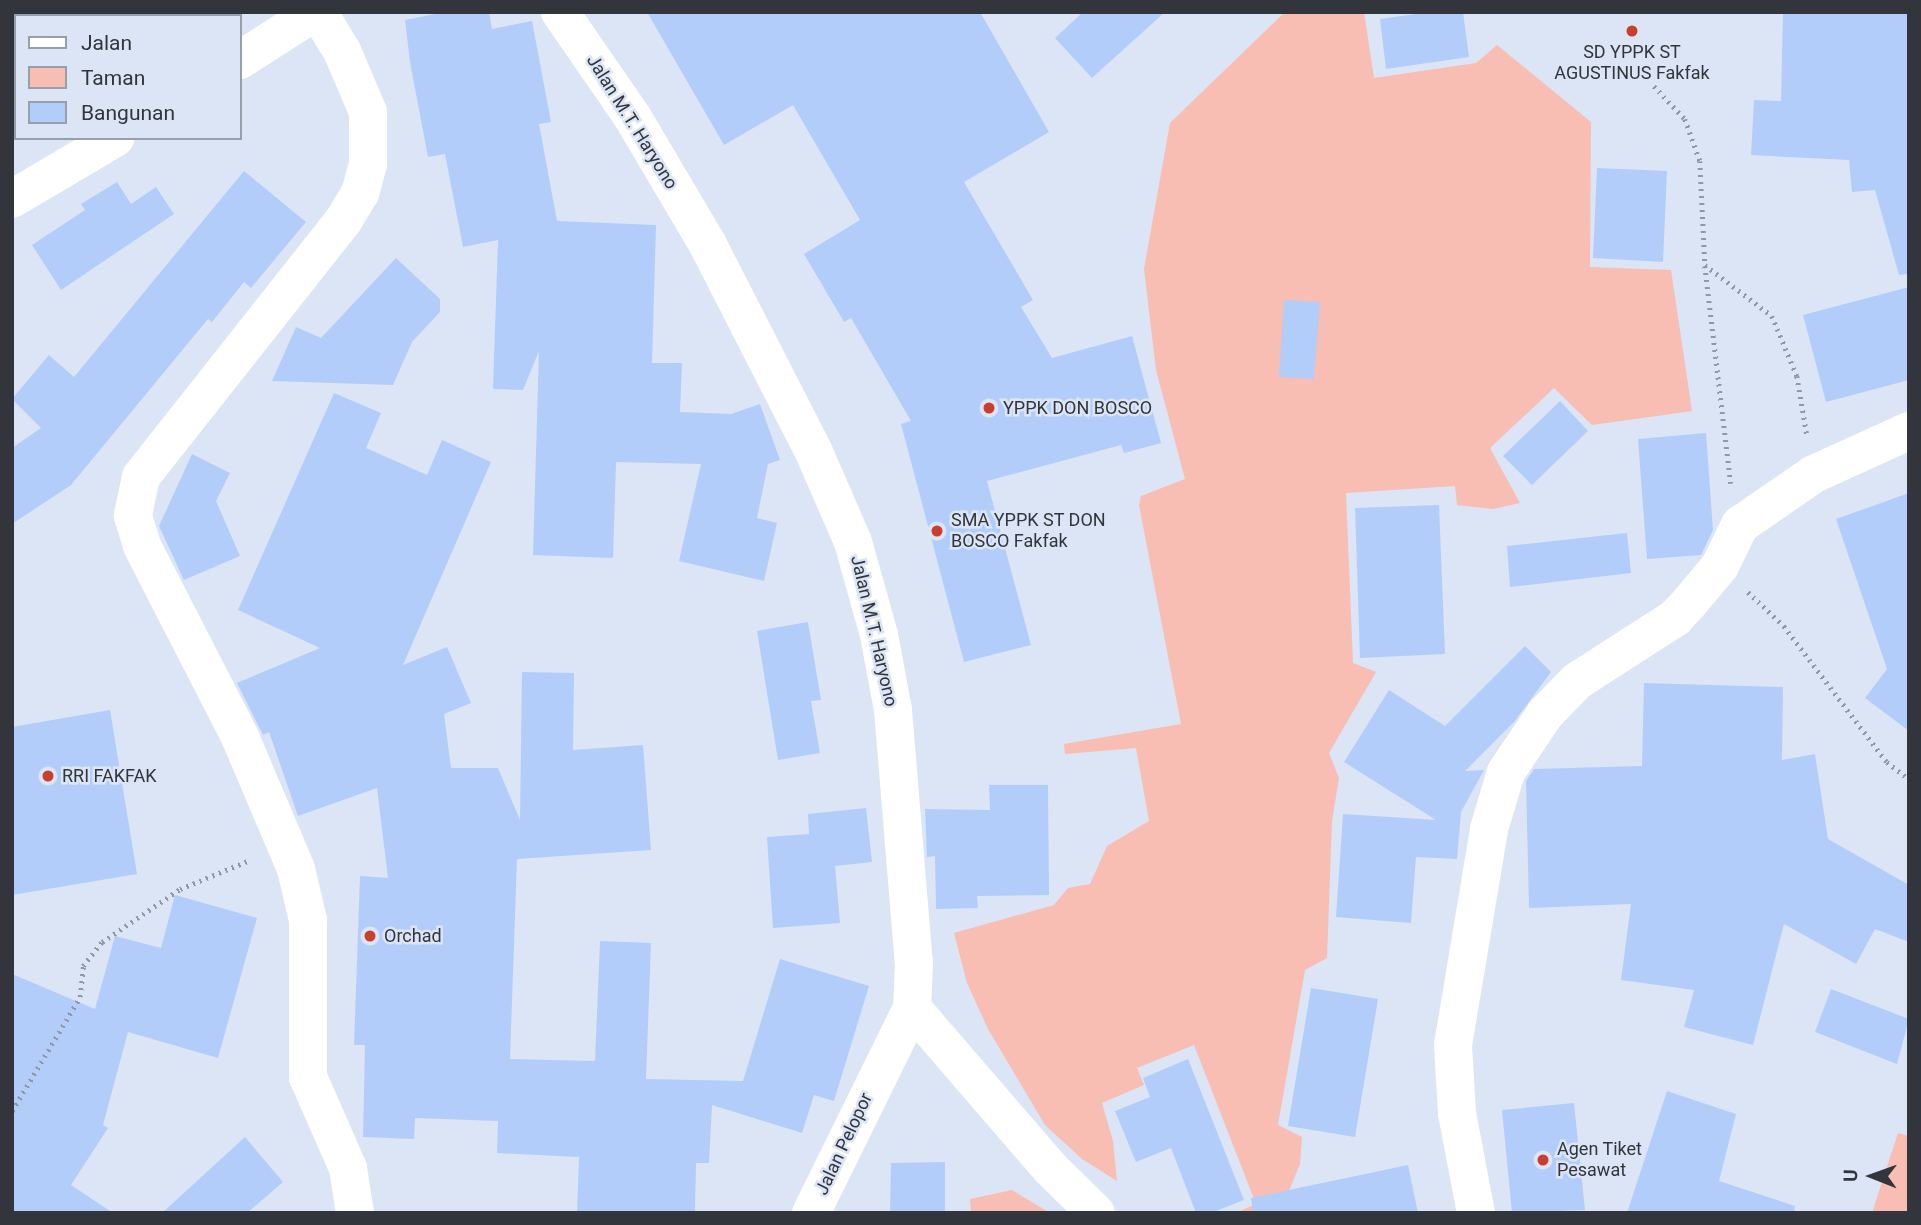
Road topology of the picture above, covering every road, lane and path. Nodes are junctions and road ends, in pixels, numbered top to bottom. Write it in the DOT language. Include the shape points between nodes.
graph roads {
  1 [pos="316,12"];
  2 [pos="560,12"];
  3 [pos="242,59"];
  4 [pos="1654,86"];
  5 [pos="112,140"];
  6 [pos="12,199"];
  7 [pos="1704,265"];
  8 [pos="1909,430"];
  9 [pos="1814,474"];
  10 [pos="1740,525"];
  11 [pos="1720,566"];
  12 [pos="1909,779"];
  13 [pos="286,844"];
  14 [pos="912,1008"];
  15 [pos="12,1111"];
  16 [pos="355,1213"];
  17 [pos="811,1213"];
  18 [pos="1097,1213"];
  19 [pos="1476,1213"];
  1 -- 3 [label="street"];
  1 -- 13 [label="street" via="342,51 368,112 368,164 360,193 343,221 141,477 134,516 142,546 240,737"];
  2 -- 14 [label="street, Jalan M.T. Haryono" via="632,117 708,245 813,450 853,542 870,598 893,710 914,963"];
  4 -- 7 [label="path" via="1685,120 1700,161"];
  5 -- 6 [label="street"];
  7 -- 9 [label="path" via="1772,316 1797,376"];
  7 -- 10 [label="path" via="1728,470"];
  8 -- 9 [label="street"];
  9 -- 10 [label="street"];
  10 -- 11 [label="street"];
  11 -- 12 [label="path" via="1784,626 1887,762"];
  11 -- 19 [label="street" via="1675,618 1577,681 1545,714 1506,772 1489,829 1453,1045 1457,1113"];
  13 -- 15 [label="path" via="180,889 102,942 83,967 80,997"];
  13 -- 16 [label="street" via="308,920 308,1077 348,1168"];
  14 -- 17 [label="street, Jalan Pelopor"];
  14 -- 18 [label="street" via="1050,1168"];
}
